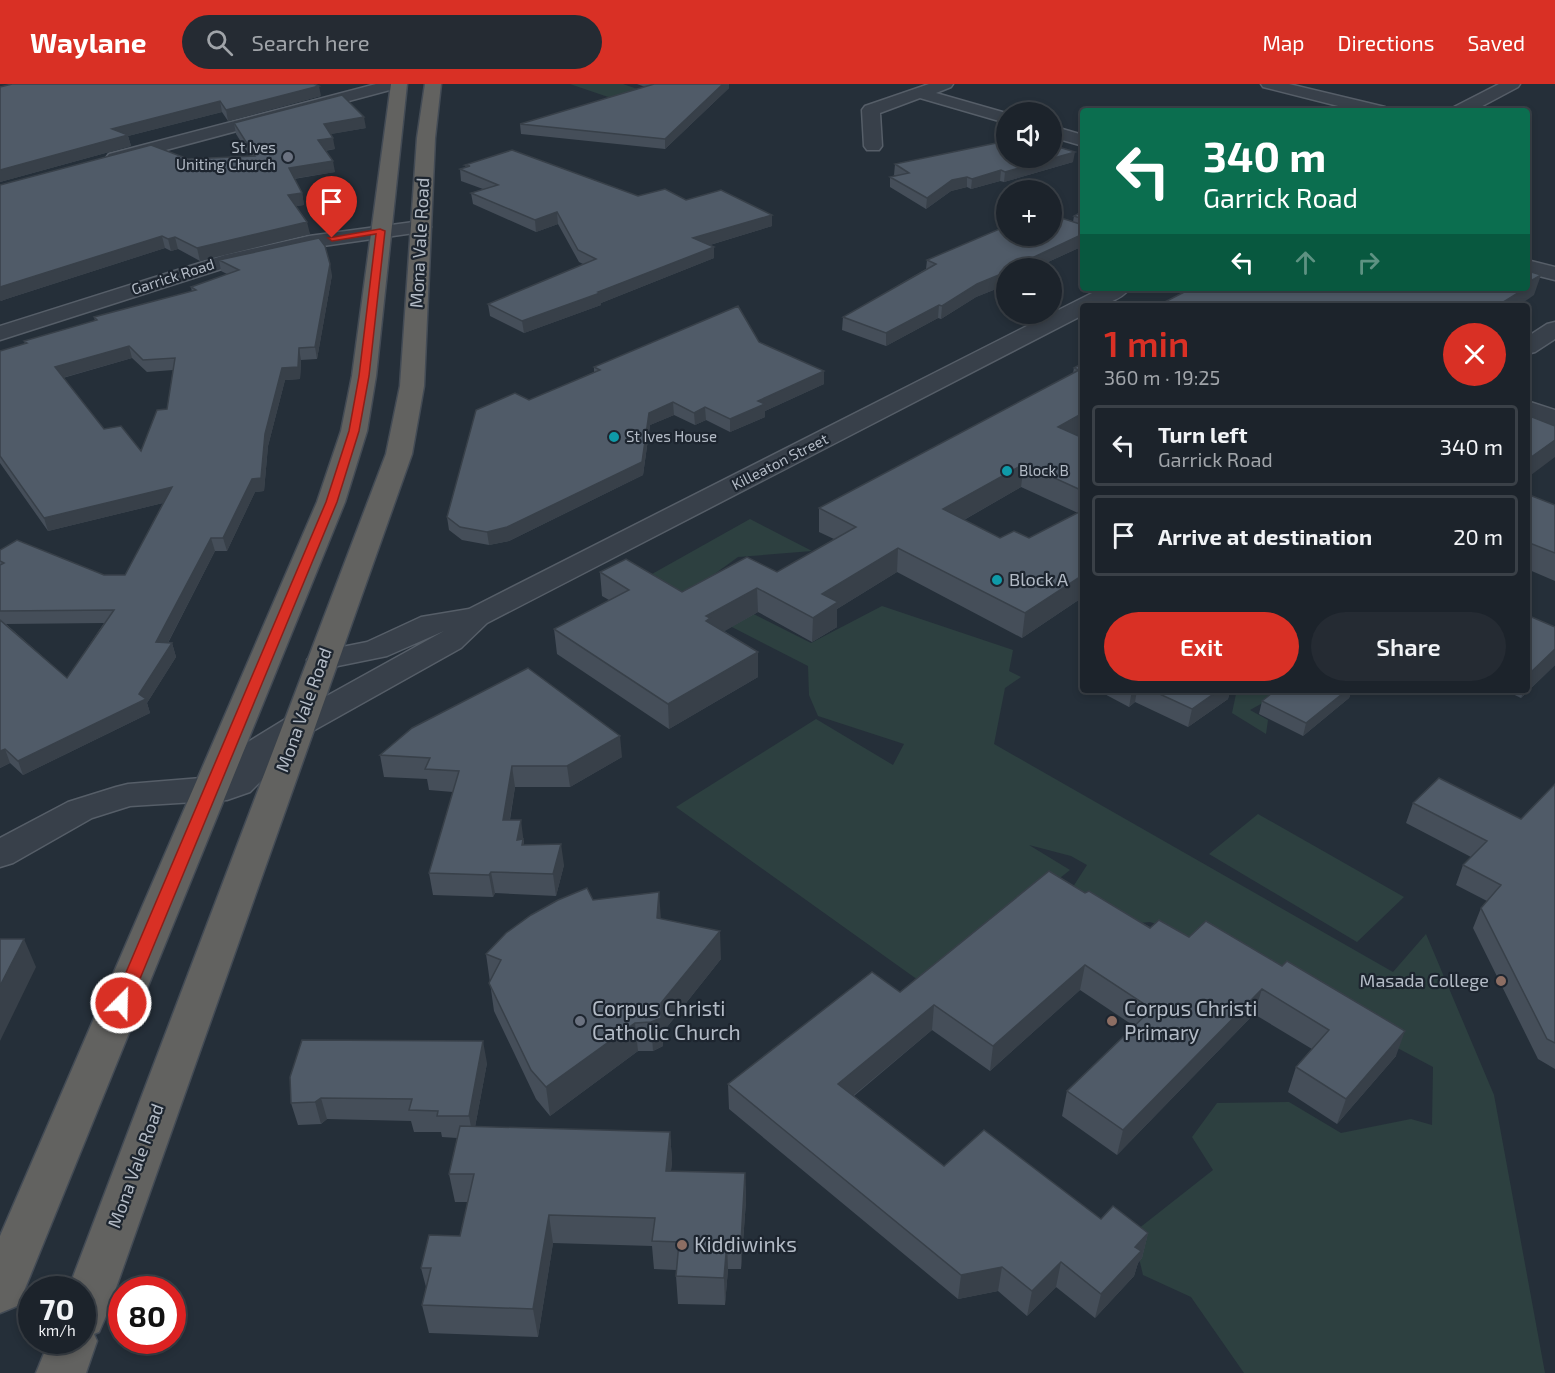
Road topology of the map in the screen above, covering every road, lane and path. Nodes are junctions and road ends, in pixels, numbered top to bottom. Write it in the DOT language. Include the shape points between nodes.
graph roads {
  1 [pos="397,84"];
  2 [pos="433,84"];
  3 [pos="945,84"];
  4 [pos="1269,84"];
  5 [pos="1512,84"];
  6 [pos="920,93"];
  7 [pos="1367,108"];
  8 [pos="1466,108"];
  9 [pos="996,115"];
  10 [pos="1062,134"];
  11 [pos="1080,140"];
  12 [pos="873,146"];
  13 [pos="97,163"];
  14 [pos="421,227"];
  15 [pos="380,231"];
  16 [pos="1530,267"];
  17 [pos="1555,274"];
  18 [pos="1113,291"];
  19 [pos="1089,303"];
  20 [pos="1080,308"];
  21 [pos="1555,329"];
  22 [pos="0,333"];
  23 [pos="1530,345"];
  24 [pos="1530,409"];
  25 [pos="1555,419"];
  26 [pos="476,617"];
  27 [pos="323,660"];
  28 [pos="299,725"];
  29 [pos="212,790"];
  30 [pos="0,854"];
  31 [pos="96,1277"];
  32 [pos="0,1291"];
  33 [pos="68,1354"];
  34 [pos="61,1373"];
  1 -- 13 [label="street"];
  1 -- 15 [label="highway, Mona Vale Road"];
  2 -- 14 [label="highway, Mona Vale Road"];
  3 -- 6 [label="street"];
  4 -- 7 [label="street"];
  5 -- 8 [label="street"];
  6 -- 9 [label="street"];
  6 -- 12 [label="street" via="871,110"];
  10 -- 11 [label="street"];
  14 -- 15 [label="street, Garrick Road"];
  14 -- 27 [label="highway, Mona Vale Road" via="412,386 399,454"];
  15 -- 22 [label="street, Garrick Road" via="232,259"];
  15 -- 29 [label="highway, Mona Vale Road" via="354,431 332,502"];
  16 -- 17 [label="street"];
  18 -- 19 [label="street, Killeaton Street"];
  20 -- 26 [label="street, Killeaton Street"];
  21 -- 23 [label="street"];
  24 -- 25 [label="street"];
  26 -- 27 [label="street, Killeaton Street" via="432,623 376,649"];
  26 -- 28 [label="street, Killeaton Street" via="450,641"];
  27 -- 28 [label="highway, Mona Vale Road"];
  28 -- 29 [label="street, Killeaton Street" via="260,750 249,773 238,784"];
  28 -- 31 [label="highway, Mona Vale Road"];
  29 -- 30 [label="street, Killeaton Street" via="128,795 80,810"];
  29 -- 32 [label="highway, Mona Vale Road"];
  33 -- 34 [label="highway"];
}
